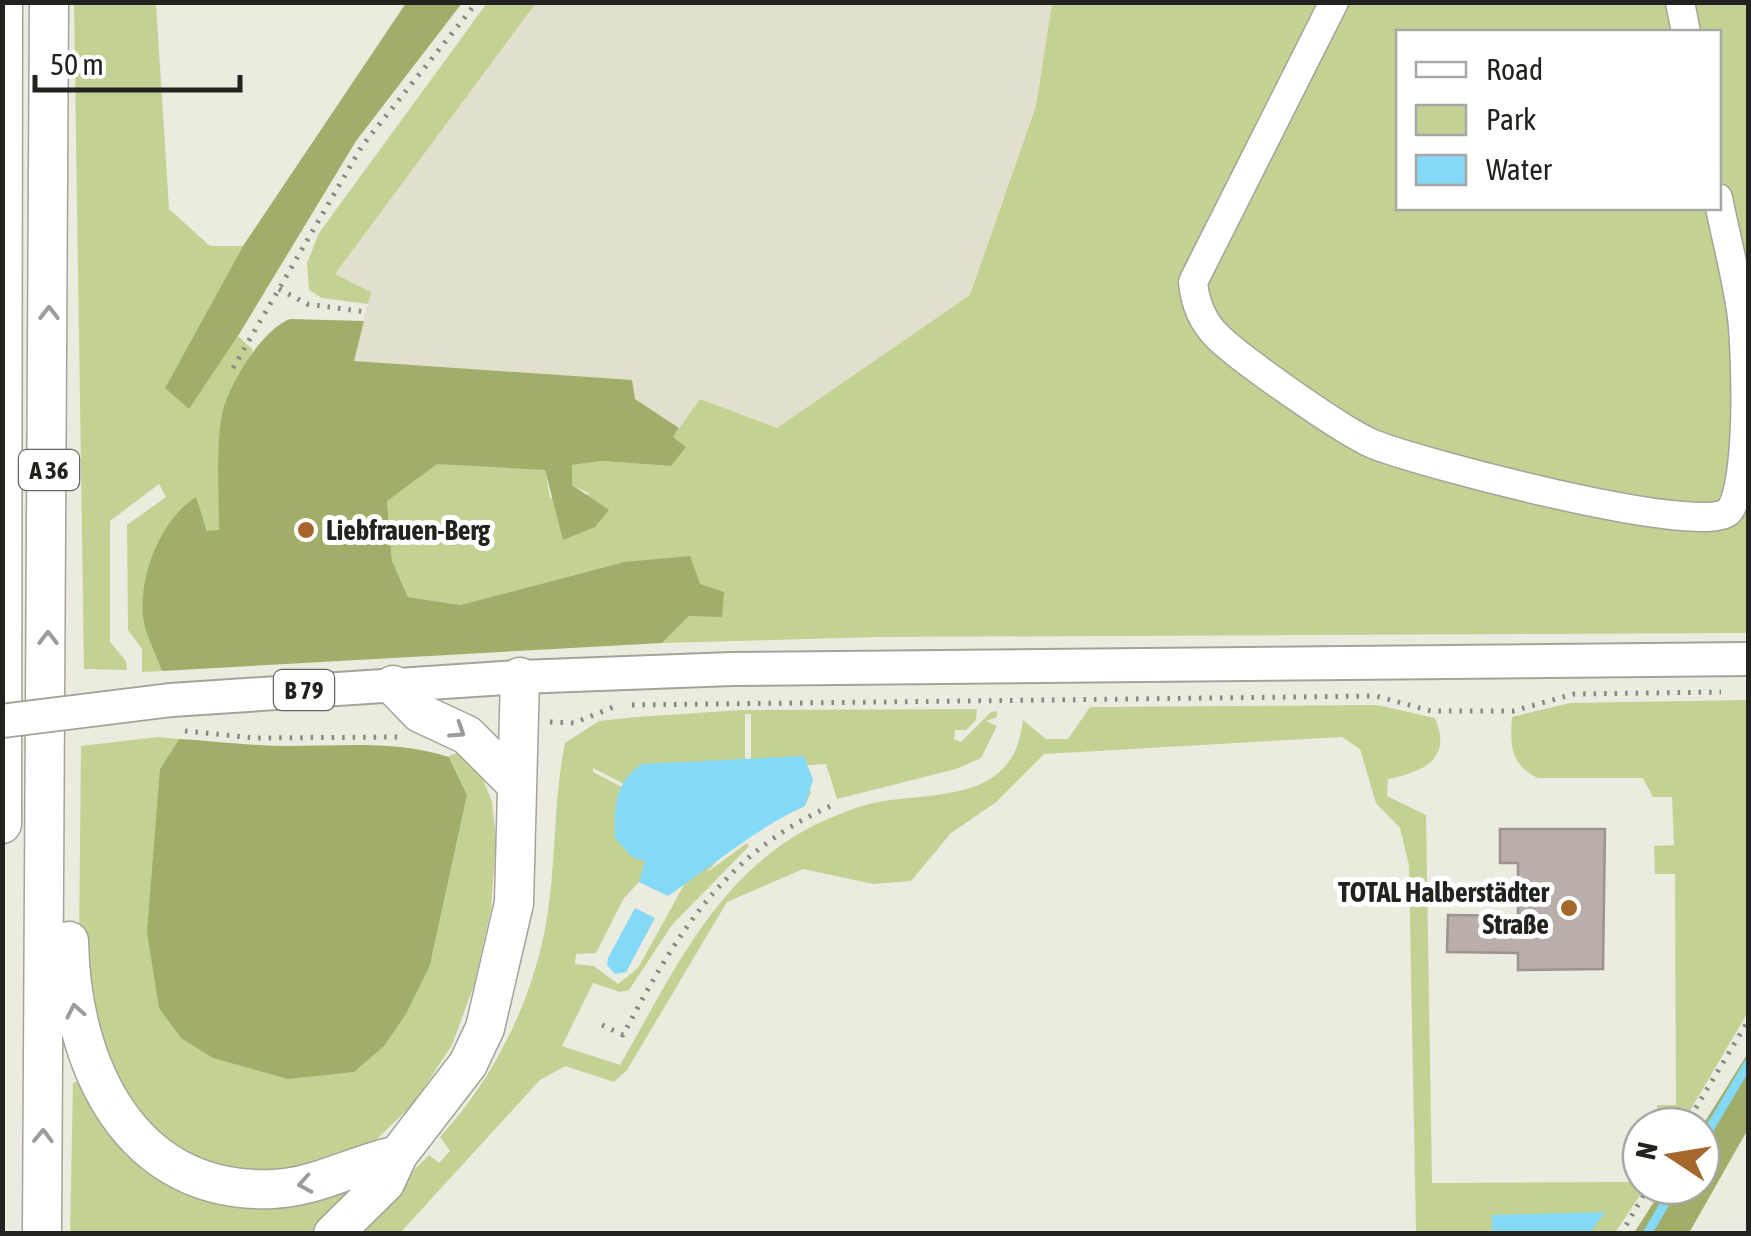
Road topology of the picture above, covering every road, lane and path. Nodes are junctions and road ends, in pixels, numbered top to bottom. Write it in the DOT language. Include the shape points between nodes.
graph roads {
  1 [pos="3,2"];
  2 [pos="49,2"];
  3 [pos="477,2"];
  4 [pos="1334,2"];
  5 [pos="1680,2"];
  6 [pos="1686,30"];
  7 [pos="1720,210"];
  8 [pos="279,289"];
  9 [pos="366,312"];
  10 [pos="233,368"];
  11 [pos="4,468"];
  12 [pos="1748,658"];
  13 [pos="520,677"];
  14 [pos="393,685"];
  15 [pos="1734,690"];
  16 [pos="172,715"];
  17 [pos="2,721"];
  18 [pos="520,723"];
  19 [pos="410,738"];
  20 [pos="517,785"];
  21 [pos="832,804"];
  22 [pos="2,824"];
  23 [pos="47,840"];
  24 [pos="1748,1020"];
  25 [pos="602,1025"];
  26 [pos="1697,1106"];
  27 [pos="398,1155"];
  28 [pos="1637,1206"];
  29 [pos="42,1234"];
  30 [pos="333,1234"];
  31 [pos="1620,1234"];
  1 -- 11 [label="highway, A 36"];
  23 -- 2 [label="highway, A 36, one-way"];
  3 -- 8 [label="path" via="362,146"];
  4 -- 7 [label="lane" via="1193,282 1195,302 1218,338 1370,443 1555,494 1659,514 1726,513 1740,478 1744,404 1742,318"];
  5 -- 6 [label="lane"];
  8 -- 9 [label="path" via="308,304"];
  8 -- 10 [label="path"];
  11 -- 22 [label="highway, A 36"];
  12 -- 13 [label="main road"];
  13 -- 14 [label="main road"];
  13 -- 18 [label="highway"];
  14 -- 16 [label="main road, B 79"];
  14 -- 20 [label="highway, one-way" via="420,713 467,735"];
  15 -- 18 [label="path" via="1574,694 1513,711 1431,711 1376,696 613,706 574,723"];
  16 -- 17 [label="main road, B 79, bridge"];
  16 -- 19 [label="path" via="256,738"];
  18 -- 20 [label="highway"];
  20 -- 27 [label="highway" via="514,904 496,997 468,1064"];
  21 -- 25 [label="path" via="788,824 714,894 671,944 624,1034"];
  27 -- 23 [label="highway, one-way" via="328,1180 270,1189 215,1181 145,1144 109,1104 82,1047 72,997 68,865"];
  29 -- 23 [label="highway, A 36, one-way"];
  24 -- 26 [label="path"];
  27 -- 30 [label="highway" via="385,1183"];
  28 -- 31 [label="path"];
}
